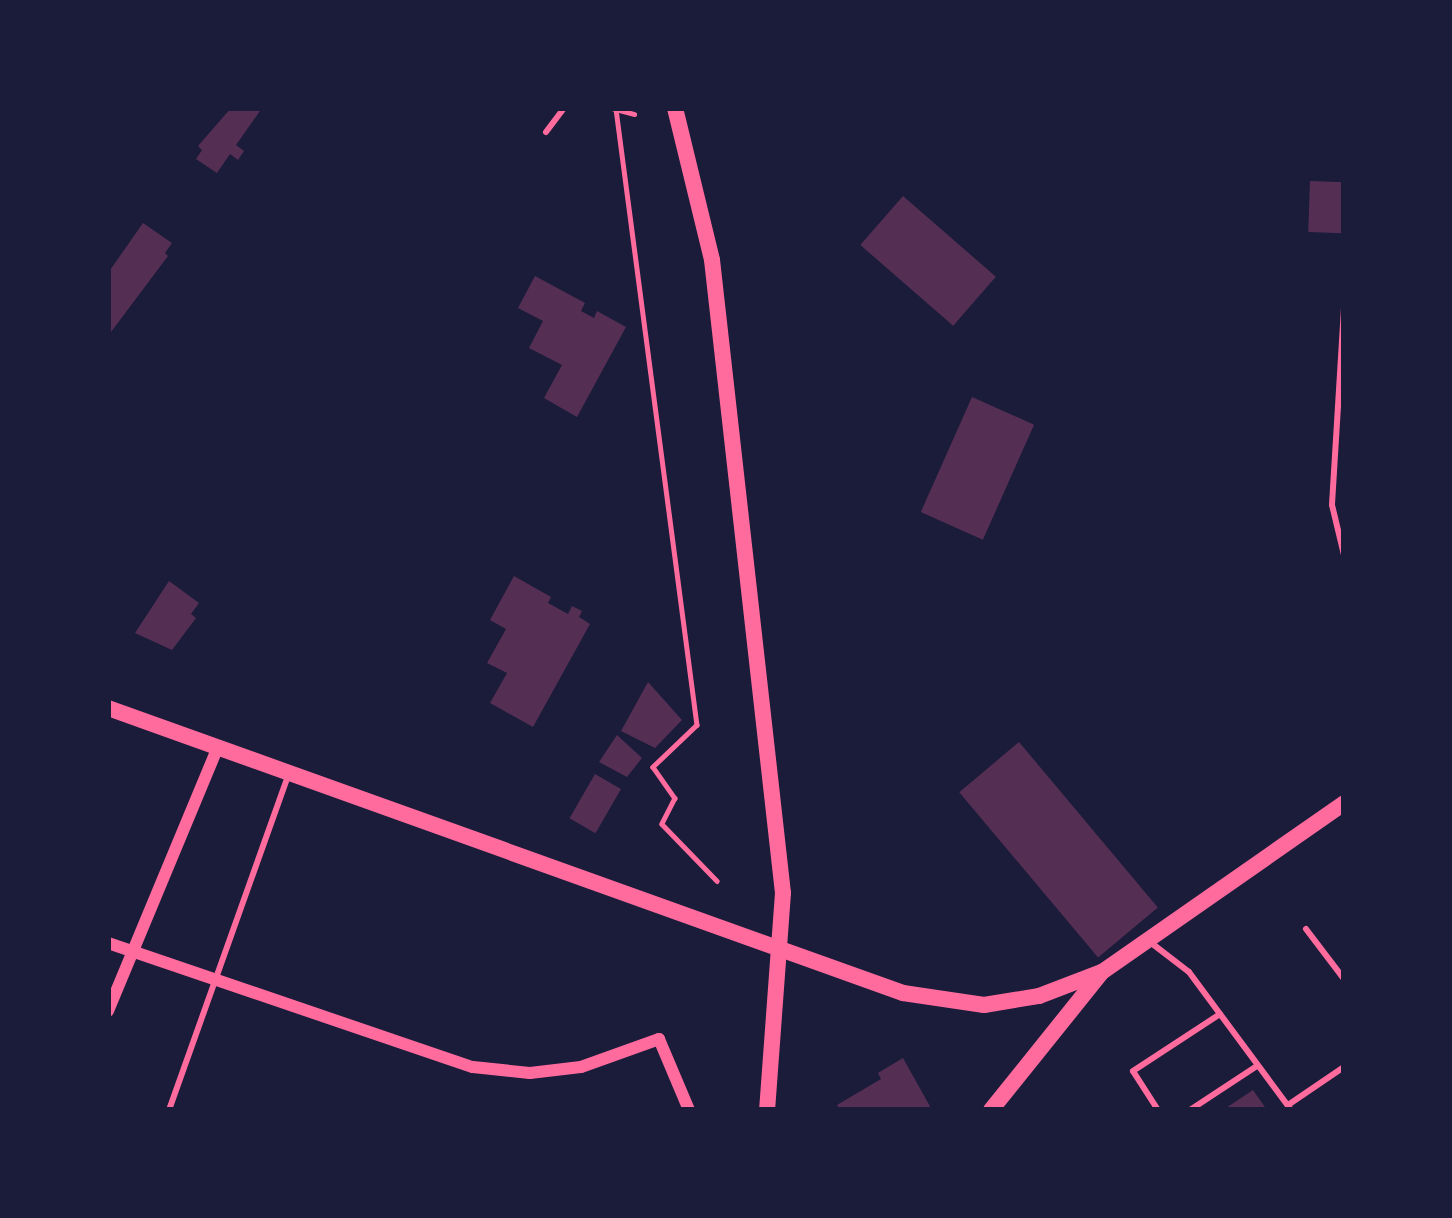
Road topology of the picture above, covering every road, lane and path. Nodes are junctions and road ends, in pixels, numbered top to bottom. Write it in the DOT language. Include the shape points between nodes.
graph roads {
  1 [pos="564,108"];
  2 [pos="614,108"];
  3 [pos="675,108"];
  4 [pos="634,114"];
  5 [pos="546,132"];
  6 [pos="1344,308"];
  7 [pos="1344,555"];
  8 [pos="108,708"];
  9 [pos="218,748"];
  10 [pos="289,775"];
  11 [pos="1344,803"];
  12 [pos="717,880"];
  13 [pos="1306,929"];
  14 [pos="1147,940"];
  15 [pos="108,943"];
  16 [pos="782,946"];
  17 [pos="133,951"];
  18 [pos="1102,972"];
  19 [pos="1344,979"];
  20 [pos="216,980"];
  21 [pos="108,1011"];
  22 [pos="1220,1014"];
  23 [pos="1258,1065"];
  24 [pos="1344,1066"];
  25 [pos="1289,1107"];
  26 [pos="170,1110"];
  27 [pos="688,1110"];
  28 [pos="767,1110"];
  29 [pos="991,1110"];
  30 [pos="1158,1110"];
  31 [pos="1190,1110"];
  1 -- 5 [label="lane"];
  2 -- 4 [label="path"];
  2 -- 12 [label="path" via="697,725 653,767 675,798 662,824"];
  3 -- 16 [label="street" via="712,260 783,893"];
  6 -- 7 [label="lane" via="1332,505"];
  8 -- 9 [label="street"];
  9 -- 10 [label="street"];
  9 -- 17 [label="street"];
  10 -- 16 [label="street"];
  10 -- 20 [label="lane"];
  11 -- 14 [label="street"];
  13 -- 19 [label="lane"];
  14 -- 18 [label="street"];
  14 -- 22 [label="lane" via="1189,972"];
  15 -- 17 [label="street"];
  16 -- 18 [label="street" via="865,982 940,1002 1039,996"];
  16 -- 28 [label="street"];
  17 -- 20 [label="street"];
  17 -- 21 [label="street"];
  18 -- 29 [label="street"];
  20 -- 26 [label="lane"];
  20 -- 27 [label="street" via="473,1067 581,1067 659,1039"];
  22 -- 23 [label="lane"];
  22 -- 30 [label="lane" via="1132,1071"];
  23 -- 25 [label="lane"];
  23 -- 31 [label="lane"];
  24 -- 25 [label="lane"];
}
